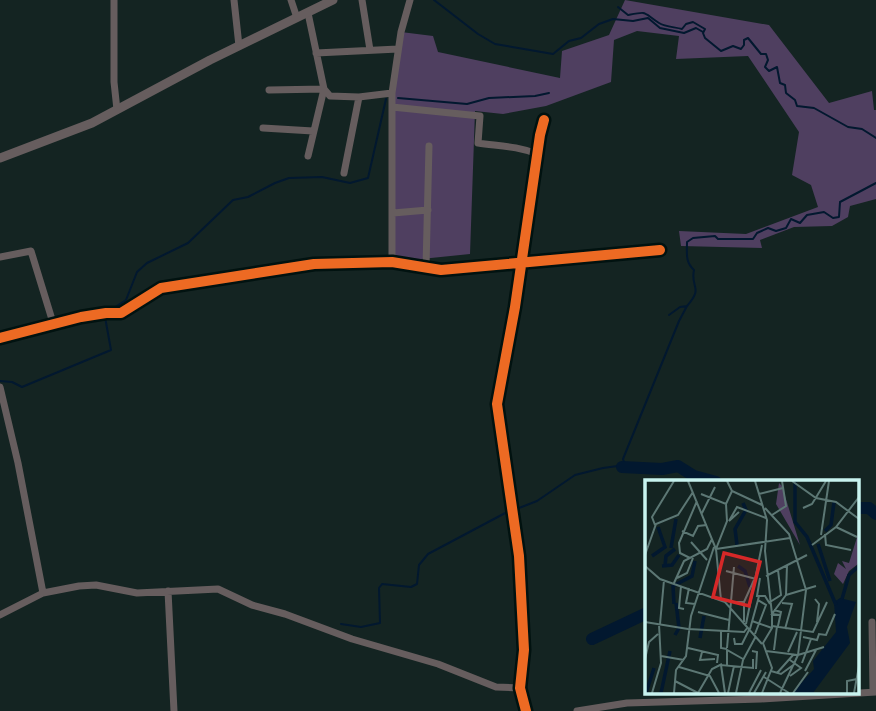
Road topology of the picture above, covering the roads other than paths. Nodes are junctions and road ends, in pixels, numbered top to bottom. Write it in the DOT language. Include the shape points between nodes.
graph roads {
  1 [pos="114,0"];
  2 [pos="234,0"];
  3 [pos="291,0"];
  4 [pos="333,0"];
  5 [pos="362,0"];
  6 [pos="410,0"];
  7 [pos="308,13"];
  8 [pos="297,18"];
  9 [pos="239,46"];
  10 [pos="370,50"];
  11 [pos="398,50"];
  12 [pos="316,53"];
  13 [pos="324,89"];
  14 [pos="269,90"];
  15 [pos="392,93"];
  16 [pos="359,97"];
  17 [pos="392,107"];
  18 [pos="117,110"];
  19 [pos="544,120"];
  20 [pos="264,128"];
  21 [pos="313,131"];
  22 [pos="429,146"];
  23 [pos="537,154"];
  24 [pos="308,156"];
  25 [pos="0,158"];
  26 [pos="344,173"];
  27 [pos="428,210"];
  28 [pos="393,213"];
  29 [pos="660,250"];
  30 [pos="0,257"];
  31 [pos="392,262"];
  32 [pos="522,263"];
  33 [pos="426,267"];
  34 [pos="54,326"];
  35 [pos="0,338"];
  36 [pos="0,387"];
  37 [pos="168,592"];
  38 [pos="43,593"];
  39 [pos="0,615"];
  40 [pos="872,622"];
  41 [pos="520,688"];
  42 [pos="874,692"];
  43 [pos="845,694"];
  44 [pos="653,707"];
  45 [pos="174,711"];
  46 [pos="526,711"];
  47 [pos="577,711"];
  1 -- 18 [label="street"];
  2 -- 9 [label="street"];
  3 -- 8 [label="street"];
  4 -- 7 [label="street"];
  5 -- 10 [label="street"];
  6 -- 11 [label="street"];
  7 -- 8 [label="street"];
  7 -- 12 [label="street"];
  8 -- 9 [label="street"];
  9 -- 18 [label="street"];
  10 -- 11 [label="street"];
  10 -- 12 [label="street"];
  11 -- 15 [label="street"];
  12 -- 13 [label="street"];
  13 -- 14 [label="street"];
  13 -- 16 [label="street" via="330,96"];
  13 -- 21 [label="street"];
  15 -- 16 [label="street"];
  15 -- 17 [label="street"];
  16 -- 26 [label="street"];
  17 -- 23 [label="street" via="480,116 478,143 521,147"];
  17 -- 28 [label="street"];
  18 -- 25 [label="street"];
  19 -- 23 [label="street"];
  20 -- 21 [label="street"];
  21 -- 24 [label="street"];
  22 -- 27 [label="street"];
  23 -- 32 [label="street"];
  27 -- 28 [label="street"];
  27 -- 33 [label="street"];
  28 -- 31 [label="street"];
  29 -- 32 [label="street"];
  30 -- 34 [label="street" via="31,251"];
  31 -- 33 [label="street"];
  31 -- 34 [label="street" via="314,264 161,288 121,313 81,317"];
  32 -- 33 [label="street" via="441,270"];
  32 -- 41 [label="street" via="497,404 519,556 524,650"];
  34 -- 35 [label="street"];
  36 -- 38 [label="street"];
  37 -- 38 [label="street" via="137,593 96,585"];
  37 -- 41 [label="street" via="218,589 252,605 496,687"];
  37 -- 45 [label="street"];
  38 -- 39 [label="street"];
  40 -- 42 [label="street"];
  41 -- 46 [label="street"];
  43 -- 44 [label="street"];
  44 -- 47 [label="street" via="627,703"];
}
